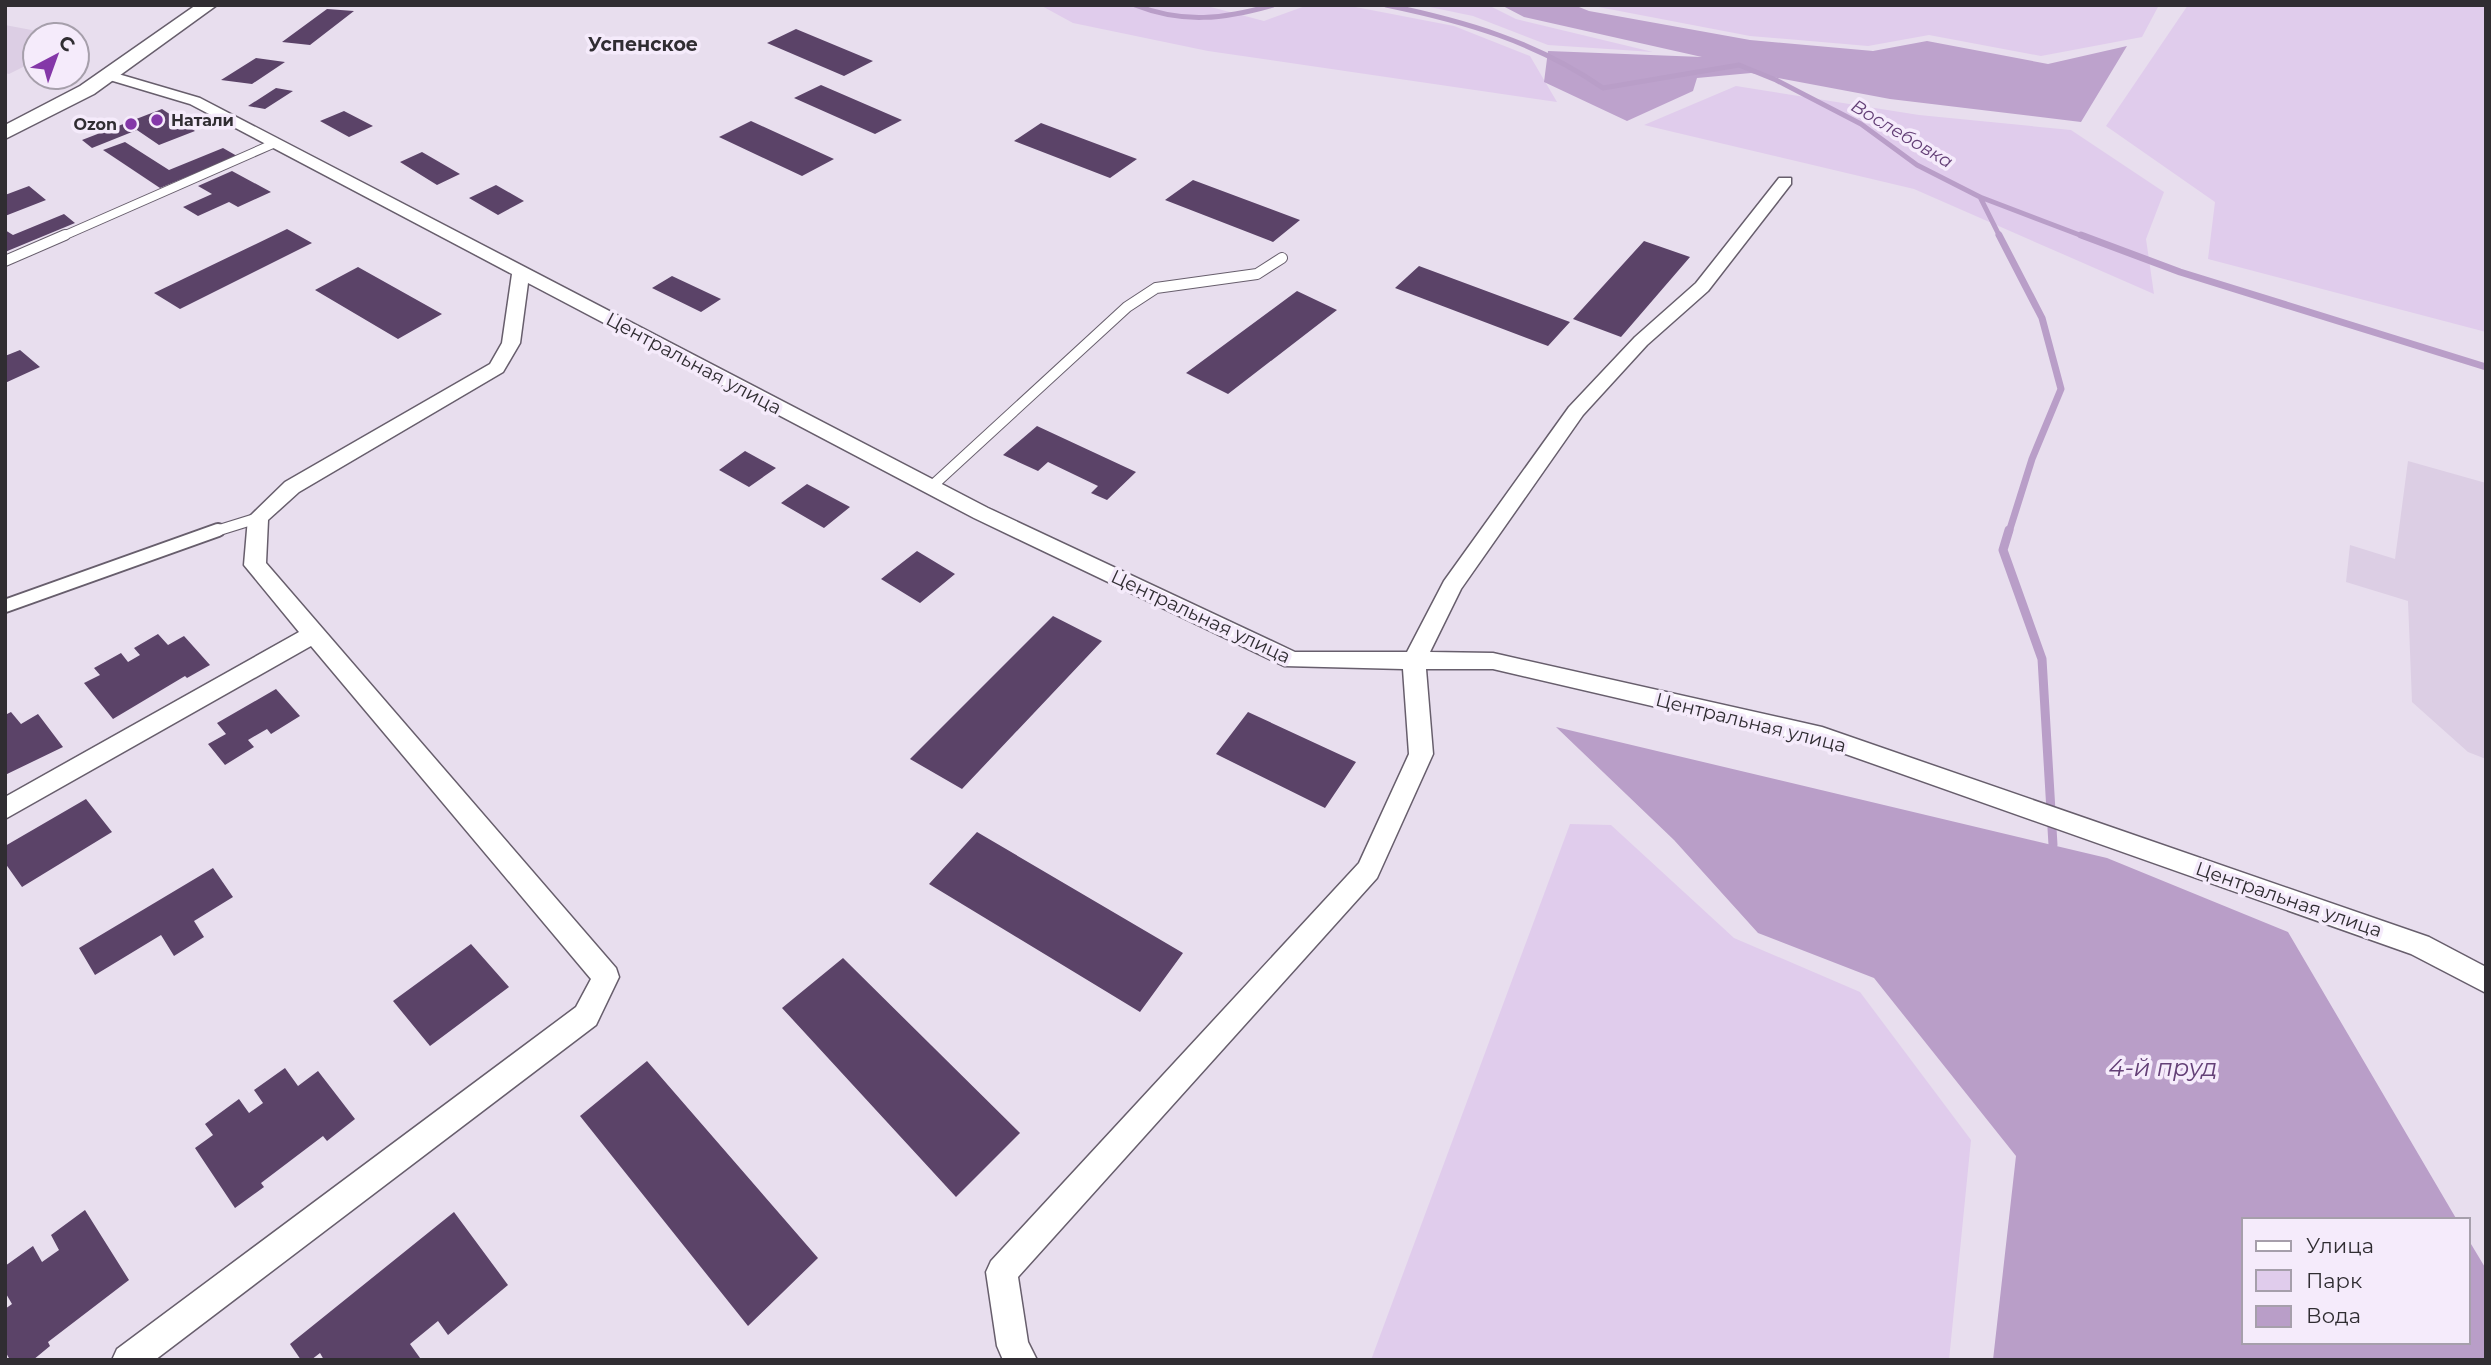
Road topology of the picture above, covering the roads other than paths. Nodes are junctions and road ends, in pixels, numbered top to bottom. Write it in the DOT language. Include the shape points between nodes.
graph roads {
  1 [pos="208,5"];
  2 [pos="108,75"];
  3 [pos="5,132"];
  4 [pos="275,143"];
  5 [pos="1785,181"];
  6 [pos="1282,258"];
  7 [pos="5,261"];
  8 [pos="521,272"];
  9 [pos="931,487"];
  10 [pos="258,518"];
  11 [pos="5,606"];
  12 [pos="314,634"];
  13 [pos="1414,661"];
  14 [pos="5,809"];
  15 [pos="2486,981"];
  16 [pos="128,1360"];
  17 [pos="1021,1360"];
  1 -- 2 [label="main road"];
  2 -- 3 [label="main road"];
  2 -- 4 [label="street, Центральная улица" via="195,101"];
  4 -- 7 [label="lane"];
  4 -- 8 [label="street, Центральная улица"];
  5 -- 13 [label="street" via="1702,287 1641,341 1576,411 1452,586"];
  6 -- 9 [label="lane" via="1257,274 1156,288 1127,307"];
  8 -- 9 [label="street, Центральная улица"];
  8 -- 10 [label="street" via="511,343 497,368 292,487"];
  9 -- 13 [label="street, Центральная улица" via="1292,660"];
  10 -- 11 [label="lane"];
  10 -- 12 [label="street" via="255,565"];
  12 -- 14 [label="street"];
  12 -- 16 [label="street" via="606,977 586,1016"];
  13 -- 15 [label="street, Центральная улица" via="1493,661 1822,736 2420,944"];
  13 -- 17 [label="street" via="1421,754 1368,870 1002,1272 1013,1346"];
}
